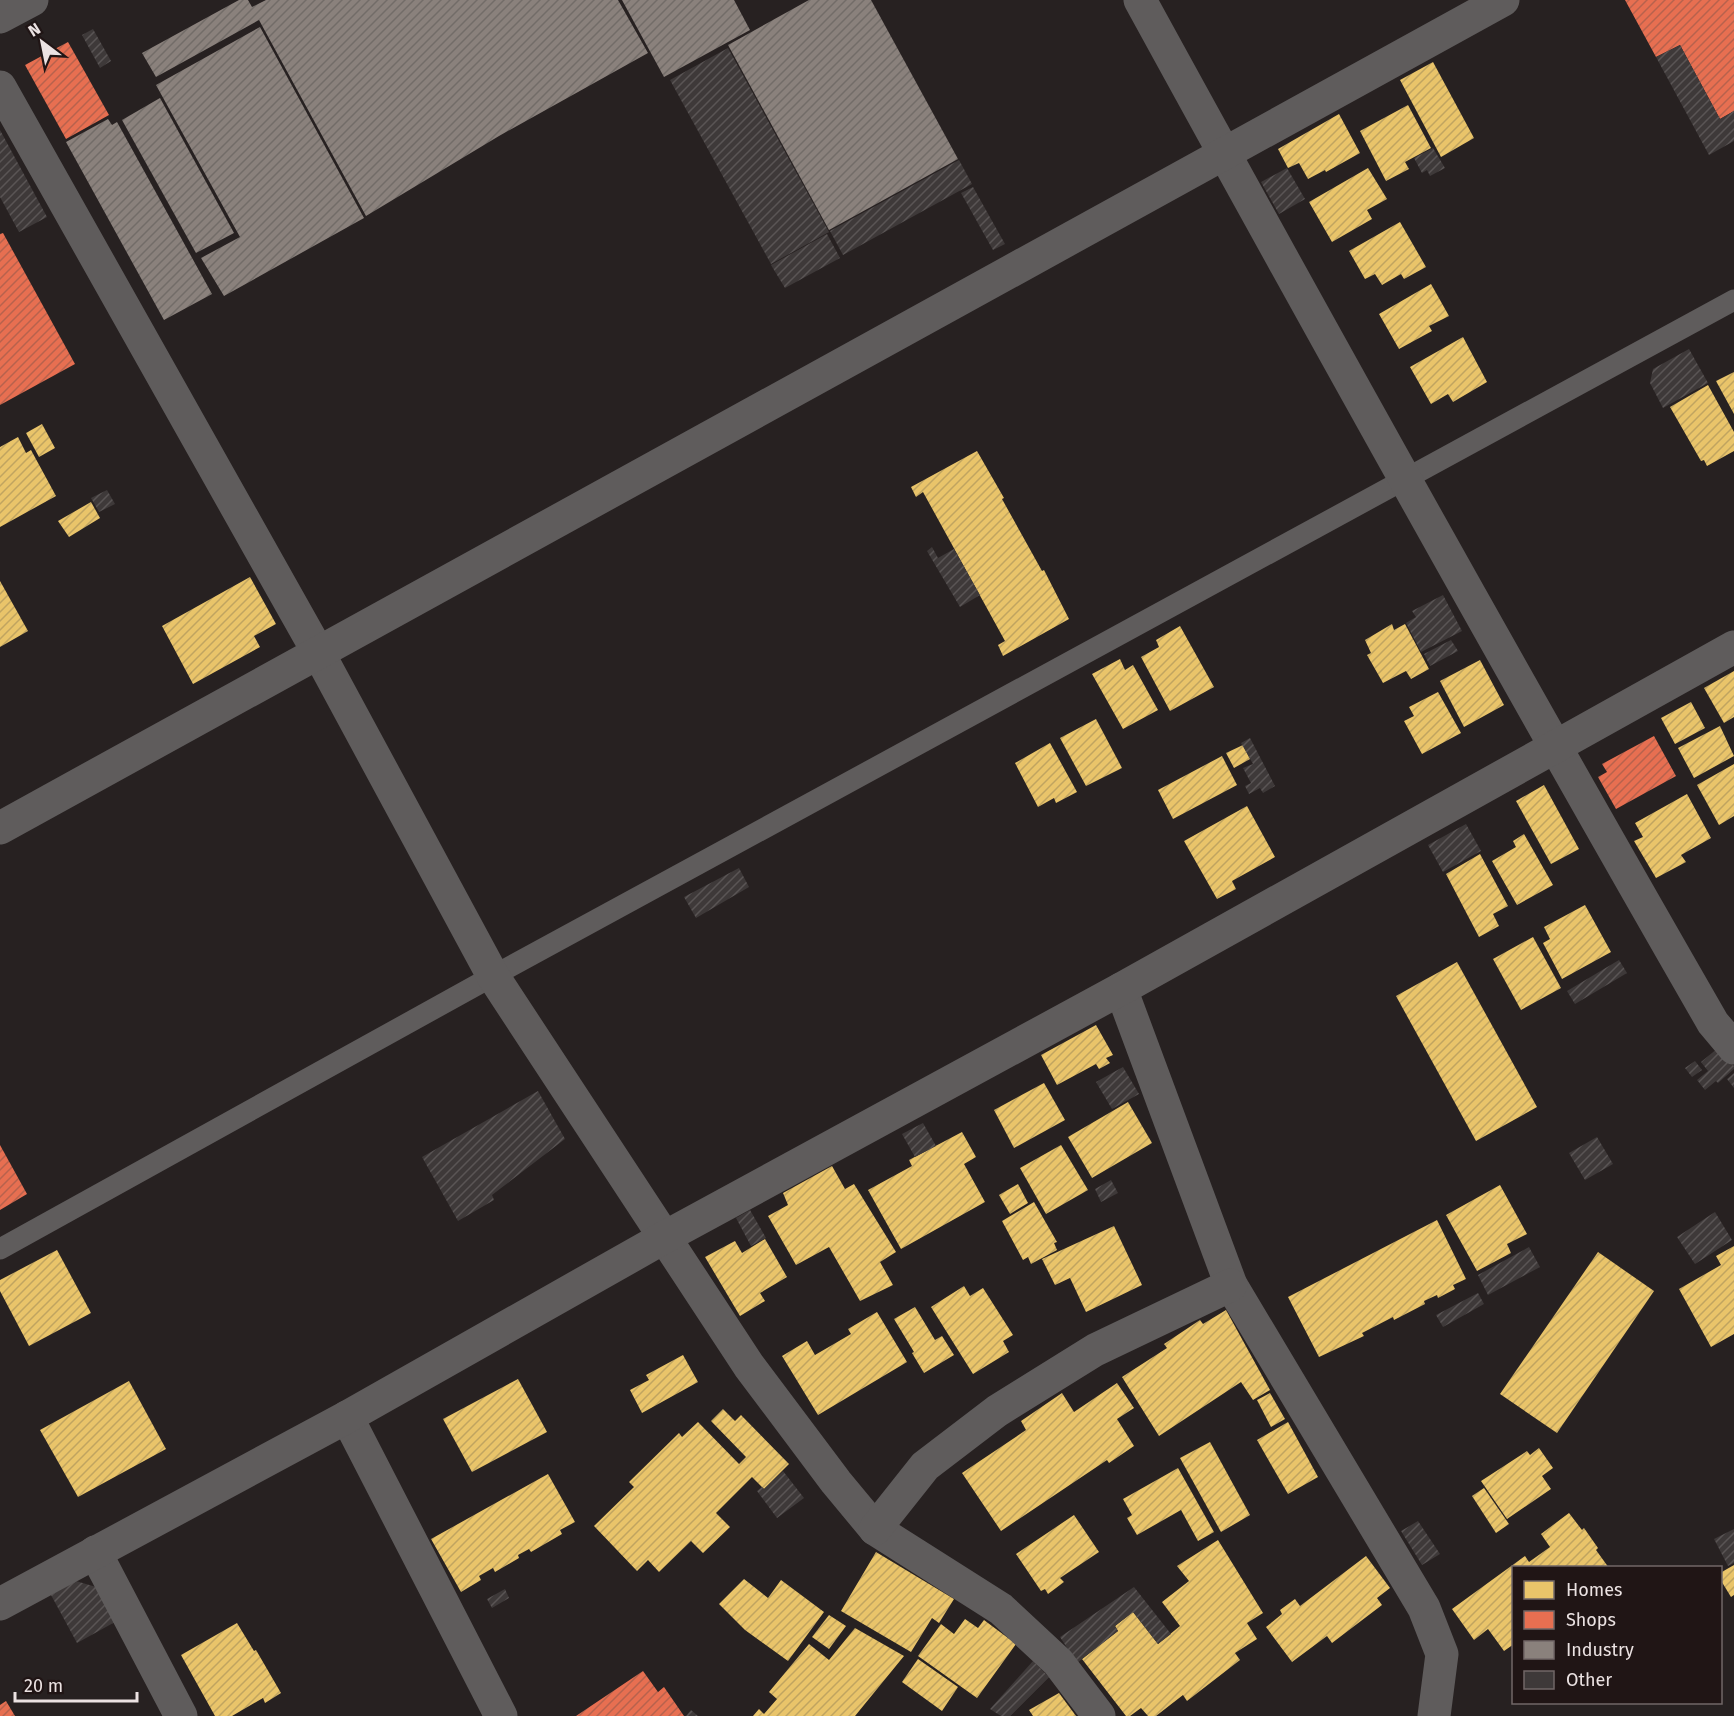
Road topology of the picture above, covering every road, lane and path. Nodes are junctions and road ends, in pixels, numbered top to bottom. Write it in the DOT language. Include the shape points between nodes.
graph roads {
  1 [pos="32,0"];
  2 [pos="1140,0"];
  3 [pos="1503,0"];
  4 [pos="0,17"];
  5 [pos="0,87"];
  6 [pos="1225,155"];
  7 [pos="1734,300"];
  8 [pos="1405,481"];
  9 [pos="1734,647"];
  10 [pos="318,652"];
  11 [pos="1554,747"];
  12 [pos="0,828"];
  13 [pos="494,976"];
  14 [pos="1121,989"];
  15 [pos="1734,1048"];
  16 [pos="665,1237"];
  17 [pos="0,1249"];
  18 [pos="1232,1286"];
  19 [pos="347,1417"];
  20 [pos="875,1529"];
  21 [pos="95,1552"];
  22 [pos="0,1604"];
  23 [pos="182,1716"];
  24 [pos="501,1716"];
  25 [pos="1099,1716"];
  26 [pos="1434,1716"];
  1 -- 4 [label="street"];
  2 -- 6 [label="street"];
  3 -- 6 [label="street"];
  5 -- 10 [label="street"];
  6 -- 8 [label="street"];
  6 -- 10 [label="street"];
  7 -- 8 [label="lane"];
  8 -- 11 [label="street"];
  8 -- 13 [label="lane"];
  9 -- 11 [label="street"];
  10 -- 12 [label="street"];
  10 -- 13 [label="street"];
  11 -- 14 [label="street"];
  11 -- 15 [label="street" via="1713,1023"];
  13 -- 16 [label="street"];
  13 -- 17 [label="lane"];
  14 -- 16 [label="street"];
  14 -- 18 [label="street"];
  16 -- 19 [label="street"];
  16 -- 20 [label="street" via="749,1366"];
  18 -- 20 [label="street" via="1095,1350 997,1411 926,1466"];
  18 -- 26 [label="street" via="1424,1608 1442,1654"];
  19 -- 21 [label="street"];
  19 -- 24 [label="street"];
  20 -- 25 [label="street" via="1001,1609 1058,1662"];
  21 -- 22 [label="street"];
  21 -- 23 [label="street"];
}
